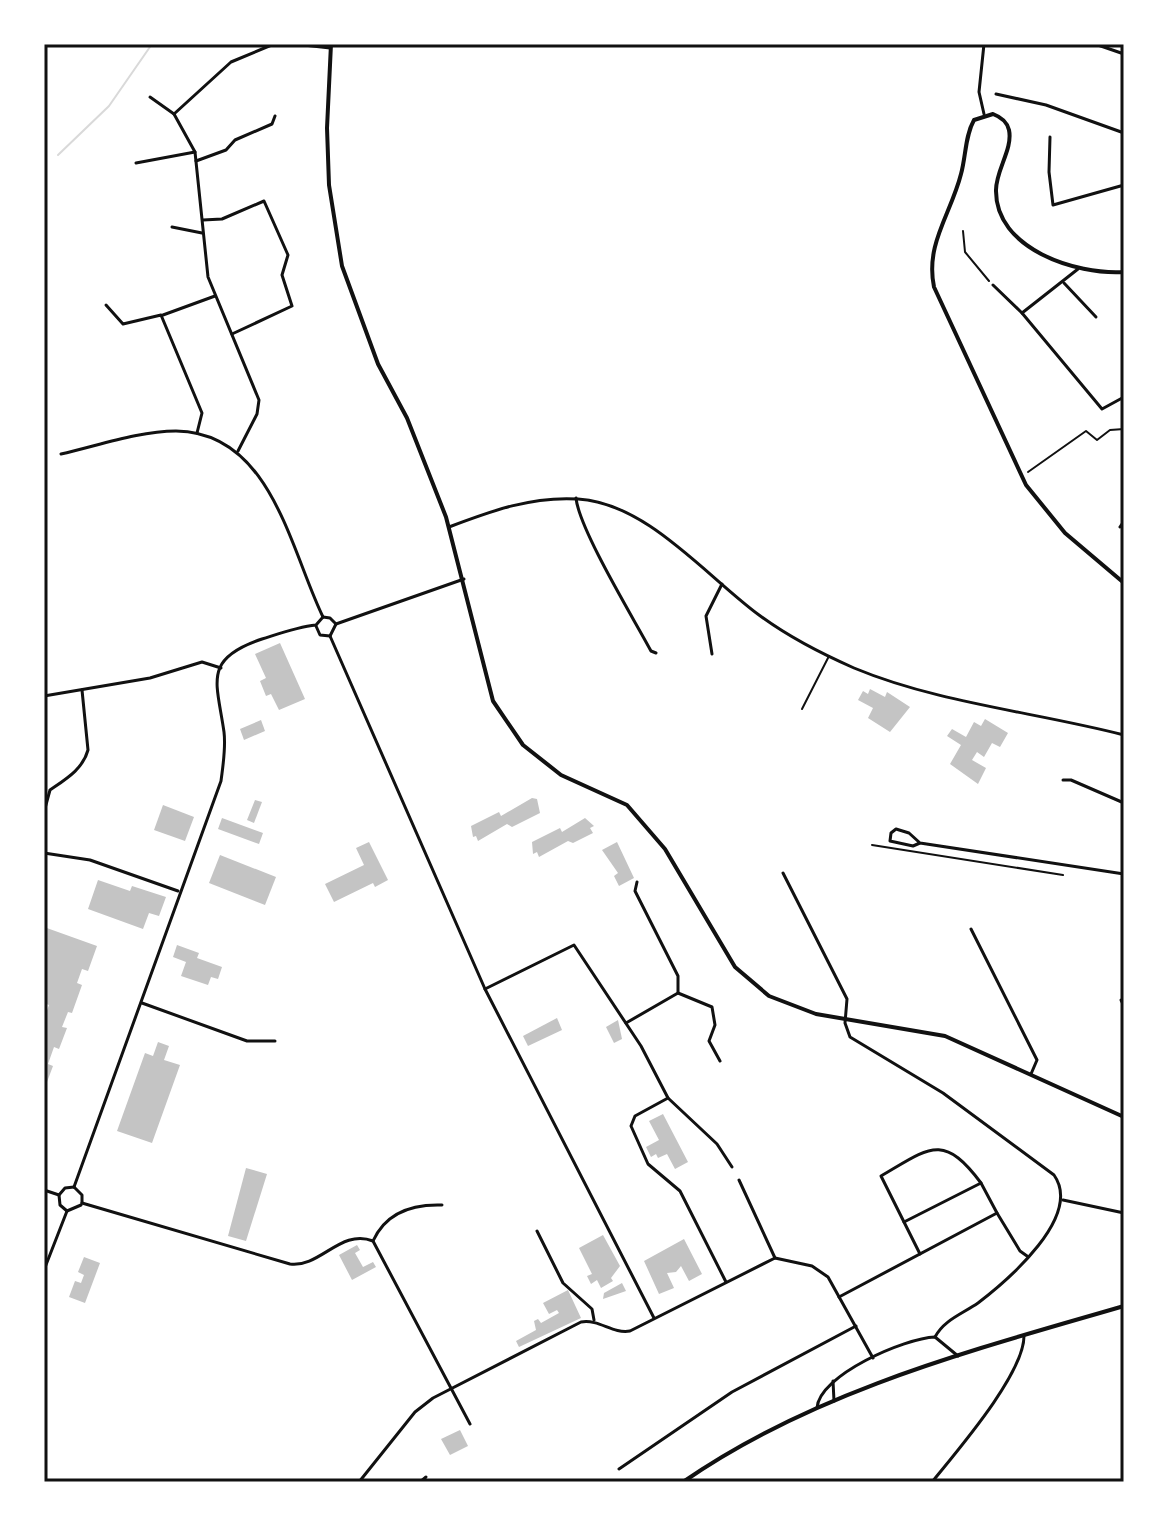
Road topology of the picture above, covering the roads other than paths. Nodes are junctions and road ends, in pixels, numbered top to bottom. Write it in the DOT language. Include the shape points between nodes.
graph roads {
  1 [pos="274,44"];
  2 [pos="295,44"];
  3 [pos="984,44"];
  4 [pos="1095,44"];
  5 [pos="330,46"];
  6 [pos="1124,54"];
  7 [pos="996,94"];
  8 [pos="150,97"];
  9 [pos="174,114"];
  10 [pos="984,114"];
  11 [pos="275,116"];
  12 [pos="1124,133"];
  13 [pos="1050,137"];
  14 [pos="195,152"];
  15 [pos="196,161"];
  16 [pos="136,163"];
  17 [pos="1124,185"];
  18 [pos="203,220"];
  19 [pos="172,227"];
  20 [pos="202,233"];
  21 [pos="1078,269"];
  22 [pos="1124,272"];
  23 [pos="1064,283"];
  24 [pos="993,285"];
  25 [pos="215,296"];
  26 [pos="106,305"];
  27 [pos="1022,313"];
  28 [pos="161,315"];
  29 [pos="1096,317"];
  30 [pos="232,334"];
  31 [pos="1124,397"];
  32 [pos="197,433"];
  33 [pos="238,451"];
  34 [pos="61,454"];
  35 [pos="576,498"];
  36 [pos="1124,521"];
  37 [pos="449,527"];
  38 [pos="1120,527"];
  39 [pos="464,579"];
  40 [pos="1124,583"];
  41 [pos="722,584"];
  42 [pos="323,617"];
  43 [pos="336,624"];
  44 [pos="316,625"];
  45 [pos="330,636"];
  46 [pos="656,653"];
  47 [pos="712,654"];
  48 [pos="829,655"];
  49 [pos="221,668"];
  50 [pos="82,690"];
  51 [pos="44,696"];
  52 [pos="802,709"];
  53 [pos="1124,735"];
  54 [pos="1063,780"];
  55 [pos="1124,803"];
  56 [pos="44,812"];
  57 [pos="920,843"];
  58 [pos="44,853"];
  59 [pos="783,873"];
  60 [pos="1124,874"];
  61 [pos="637,882"];
  62 [pos="180,892"];
  63 [pos="971,929"];
  64 [pos="485,989"];
  65 [pos="678,993"];
  66 [pos="1121,1000"];
  67 [pos="140,1002"];
  68 [pos="1124,1006"];
  69 [pos="845,1019"];
  70 [pos="626,1023"];
  71 [pos="275,1041"];
  72 [pos="720,1061"];
  73 [pos="1031,1074"];
  74 [pos="668,1098"];
  75 [pos="1124,1117"];
  76 [pos="732,1167"];
  77 [pos="739,1180"];
  78 [pos="981,1183"];
  79 [pos="74,1187"];
  80 [pos="44,1190"];
  81 [pos="59,1195"];
  82 [pos="1063,1200"];
  83 [pos="82,1203"];
  84 [pos="442,1205"];
  85 [pos="67,1211"];
  86 [pos="997,1213"];
  87 [pos="1124,1213"];
  88 [pos="904,1222"];
  89 [pos="537,1231"];
  90 [pos="373,1241"];
  91 [pos="920,1254"];
  92 [pos="1028,1257"];
  93 [pos="775,1258"];
  94 [pos="44,1270"];
  95 [pos="726,1282"];
  96 [pos="839,1297"];
  97 [pos="1124,1306"];
  98 [pos="654,1318"];
  99 [pos="594,1320"];
  100 [pos="856,1326"];
  101 [pos="1024,1336"];
  102 [pos="935,1337"];
  103 [pos="958,1356"];
  104 [pos="873,1358"];
  105 [pos="833,1380"];
  106 [pos="451,1389"];
  107 [pos="834,1401"];
  108 [pos="817,1408"];
  109 [pos="470,1424"];
  110 [pos="619,1469"];
  111 [pos="426,1477"];
  112 [pos="359,1482"];
  113 [pos="420,1482"];
  114 [pos="683,1482"];
  115 [pos="932,1482"];
  1 -- 9 [label="street" via="231,62"];
  2 -- 5 [label="street"];
  3 -- 10 [label="street" via="979,92"];
  4 -- 6 [label="street"];
  5 -- 37 [label="street" via="329,185 342,266"];
  7 -- 12 [label="street" via="1046,105"];
  8 -- 9 [label="street"];
  9 -- 14 [label="street"];
  10 -- 21 [label="street" via="1002,118 1010,133 996,186 1003,219 1033,248"];
  10 -- 40 [label="street" via="969,132 961,176 934,243 931,273 1021,476 1065,533"];
  11 -- 15 [label="street" via="272,124"];
  13 -- 17 [label="street" via="1053,205"];
  14 -- 15 [label="street"];
  14 -- 16 [label="street"];
  15 -- 18 [label="street"];
  18 -- 20 [label="street"];
  18 -- 30 [label="street" via="222,219 264,201 288,255 282,275 292,306"];
  19 -- 20 [label="street"];
  20 -- 25 [label="street" via="204,263"];
  21 -- 22 [label="street"];
  21 -- 23 [label="street"];
  23 -- 27 [label="street"];
  23 -- 29 [label="street"];
  24 -- 27 [label="street"];
  25 -- 28 [label="street"];
  25 -- 30 [label="street"];
  26 -- 28 [label="street" via="123,324"];
  27 -- 31 [label="street" via="1102,409"];
  28 -- 32 [label="street" via="202,413"];
  30 -- 33 [label="street" via="259,400"];
  32 -- 33 [label="street"];
  32 -- 34 [label="street" via="162,432"];
  33 -- 42 [label="street" via="265,485"];
  35 -- 37 [label="street" via="522,502"];
  35 -- 41 [label="street" via="609,505 653,529"];
  35 -- 46 [label="street" via="601,556"];
  36 -- 38 [label="street"];
  37 -- 39 [label="street"];
  39 -- 43 [label="street"];
  39 -- 69 [label="street" via="493,701 523,745 561,775 627,805 649,828 721,948 752,984 801,1010"];
  41 -- 47 [label="street" via="706,616"];
  41 -- 48 [label="street" via="760,616"];
  42 -- 43 [label="street"];
  42 -- 44 [label="street"];
  43 -- 45 [label="street"];
  44 -- 45 [label="street" via="319,634"];
  44 -- 49 [label="street" via="251,643 230,654"];
  45 -- 64 [label="street"];
  48 -- 52 [label="lane"];
  48 -- 53 [label="street" via="901,683"];
  49 -- 50 [label="street" via="202,662"];
  49 -- 62 [label="street" via="215,686 224,733 221,781"];
  50 -- 51 [label="street"];
  50 -- 56 [label="street" via="86,758 50,790"];
  54 -- 55 [label="street"];
  57 -- 57 [label="street" via="909,833 891,833 890,841"];
  57 -- 60 [label="street"];
  58 -- 62 [label="street" via="90,860"];
  59 -- 69 [label="street" via="847,999"];
  61 -- 65 [label="street" via="635,891 678,976"];
  62 -- 67 [label="street"];
  63 -- 73 [label="street" via="1037,1060"];
  64 -- 70 [label="street" via="574,945"];
  64 -- 98 [label="street"];
  65 -- 70 [label="street"];
  65 -- 72 [label="street" via="712,1007 715,1025 709,1041"];
  66 -- 68 [label="street"];
  67 -- 71 [label="street" via="247,1041"];
  67 -- 79 [label="street"];
  69 -- 73 [label="street" via="945,1036"];
  69 -- 82 [label="street" via="850,1037 943,1093 1054,1175"];
  70 -- 74 [label="street"];
  73 -- 75 [label="street"];
  74 -- 76 [label="street" via="717,1144"];
  74 -- 95 [label="street" via="635,1116 631,1126 648,1164 680,1191"];
  77 -- 93 [label="street"];
  78 -- 86 [label="street"];
  78 -- 88 [label="street"];
  78 -- 88 [label="street" via="961,1156 922,1153 881,1176"];
  79 -- 81 [label="street"];
  79 -- 83 [label="street"];
  80 -- 81 [label="street"];
  81 -- 85 [label="street"];
  82 -- 87 [label="street"];
  82 -- 92 [label="street"];
  83 -- 85 [label="street"];
  83 -- 90 [label="street" via="290,1264 301,1265 348,1240"];
  84 -- 90 [label="street" via="416,1204 383,1222"];
  85 -- 94 [label="street"];
  86 -- 91 [label="street"];
  86 -- 92 [label="street"];
  88 -- 91 [label="street"];
  89 -- 99 [label="street" via="563,1283 592,1309"];
  90 -- 106 [label="street"];
  91 -- 96 [label="street"];
  92 -- 102 [label="street"];
  93 -- 95 [label="street"];
  93 -- 96 [label="street" via="817,1269"];
  95 -- 98 [label="street"];
  96 -- 100 [label="street"];
  97 -- 101 [label="street"];
  98 -- 99 [label="street" via="621,1332"];
  99 -- 106 [label="street"];
  100 -- 104 [label="street"];
  100 -- 110 [label="street" via="732,1392"];
  101 -- 103 [label="street"];
  101 -- 115 [label="street" via="1024,1350 975,1430"];
  102 -- 103 [label="street"];
  102 -- 104 [label="street"];
  103 -- 107 [label="street"];
  104 -- 105 [label="street"];
  105 -- 107 [label="street"];
  105 -- 108 [label="street"];
  106 -- 109 [label="street"];
  106 -- 112 [label="street" via="415,1412"];
  107 -- 108 [label="street"];
  108 -- 114 [label="street" via="749,1440"];
  111 -- 113 [label="street"];
}
